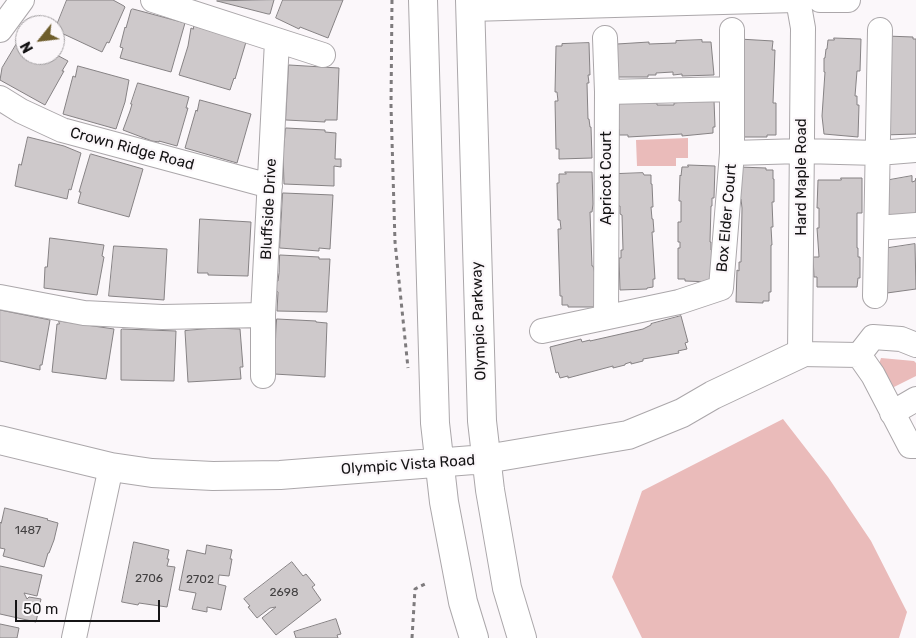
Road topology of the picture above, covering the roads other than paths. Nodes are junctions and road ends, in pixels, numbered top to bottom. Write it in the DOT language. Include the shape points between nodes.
graph roads {
  1 [pos="153,0"];
  2 [pos="423,0"];
  3 [pos="796,0"];
  4 [pos="820,0"];
  5 [pos="848,0"];
  6 [pos="470,4"];
  7 [pos="732,30"];
  8 [pos="880,30"];
  9 [pos="605,38"];
  10 [pos="278,41"];
  11 [pos="323,55"];
  12 [pos="732,89"];
  13 [pos="607,92"];
  14 [pos="0,98"];
  15 [pos="916,150"];
  16 [pos="802,151"];
  17 [pos="732,152"];
  18 [pos="878,153"];
  19 [pos="270,186"];
  20 [pos="916,225"];
  21 [pos="876,228"];
  22 [pos="875,296"];
  23 [pos="0,298"];
  24 [pos="263,315"];
  25 [pos="606,317"];
  26 [pos="542,331"];
  27 [pos="916,345"];
  28 [pos="800,354"];
  29 [pos="859,355"];
  30 [pos="263,376"];
  31 [pos="916,399"];
  32 [pos="892,412"];
  33 [pos="0,440"];
  34 [pos="916,446"];
  35 [pos="486,459"];
  36 [pos="440,464"];
  37 [pos="111,467"];
  38 [pos="82,637"];
  39 [pos="474,638"];
  40 [pos="522,638"];
  1 -- 10 [label="street"];
  2 -- 36 [label="main road" via="434,416"];
  3 -- 6 [label="street"];
  3 -- 16 [label="street, Hard Maple Road" via="803,28"];
  4 -- 5 [label="street"];
  6 -- 35 [label="main road, Olympic Parkway" via="481,411"];
  7 -- 12 [label="street, Box Elder Court"];
  8 -- 18 [label="street"];
  9 -- 13 [label="street, Apricot Court"];
  10 -- 11 [label="street"];
  10 -- 19 [label="street, Bluffside Drive"];
  12 -- 13 [label="street"];
  12 -- 17 [label="street, Box Elder Court"];
  13 -- 25 [label="street, Apricot Court"];
  14 -- 19 [label="street, Crown Ridge Road" via="62,130"];
  15 -- 18 [label="street"];
  16 -- 17 [label="street"];
  16 -- 18 [label="street"];
  16 -- 28 [label="street, Hard Maple Road"];
  17 -- 25 [label="street, Box Elder Court" via="721,288 680,302"];
  18 -- 21 [label="street"];
  19 -- 24 [label="street, Bluffside Drive"];
  20 -- 21 [label="street"];
  21 -- 22 [label="street"];
  23 -- 24 [label="street" via="84,313 162,317"];
  24 -- 30 [label="street, Bluffside Drive"];
  25 -- 26 [label="street"];
  27 -- 29 [label="street" via="901,339 873,337"];
  28 -- 29 [label="street"];
  28 -- 35 [label="main road, Olympic Vista Road" via="682,413 628,435"];
  29 -- 32 [label="street"];
  31 -- 32 [label="street"];
  32 -- 34 [label="street" via="910,446"];
  33 -- 37 [label="main road, Olympic Vista Road"];
  35 -- 36 [label="main road, Olympic Vista Road"];
  35 -- 40 [label="main road, Olympic Parkway" via="507,588"];
  36 -- 37 [label="main road, Olympic Vista Road" via="280,476 152,473"];
  36 -- 39 [label="main road" via="463,602"];
  37 -- 38 [label="street"];
}
